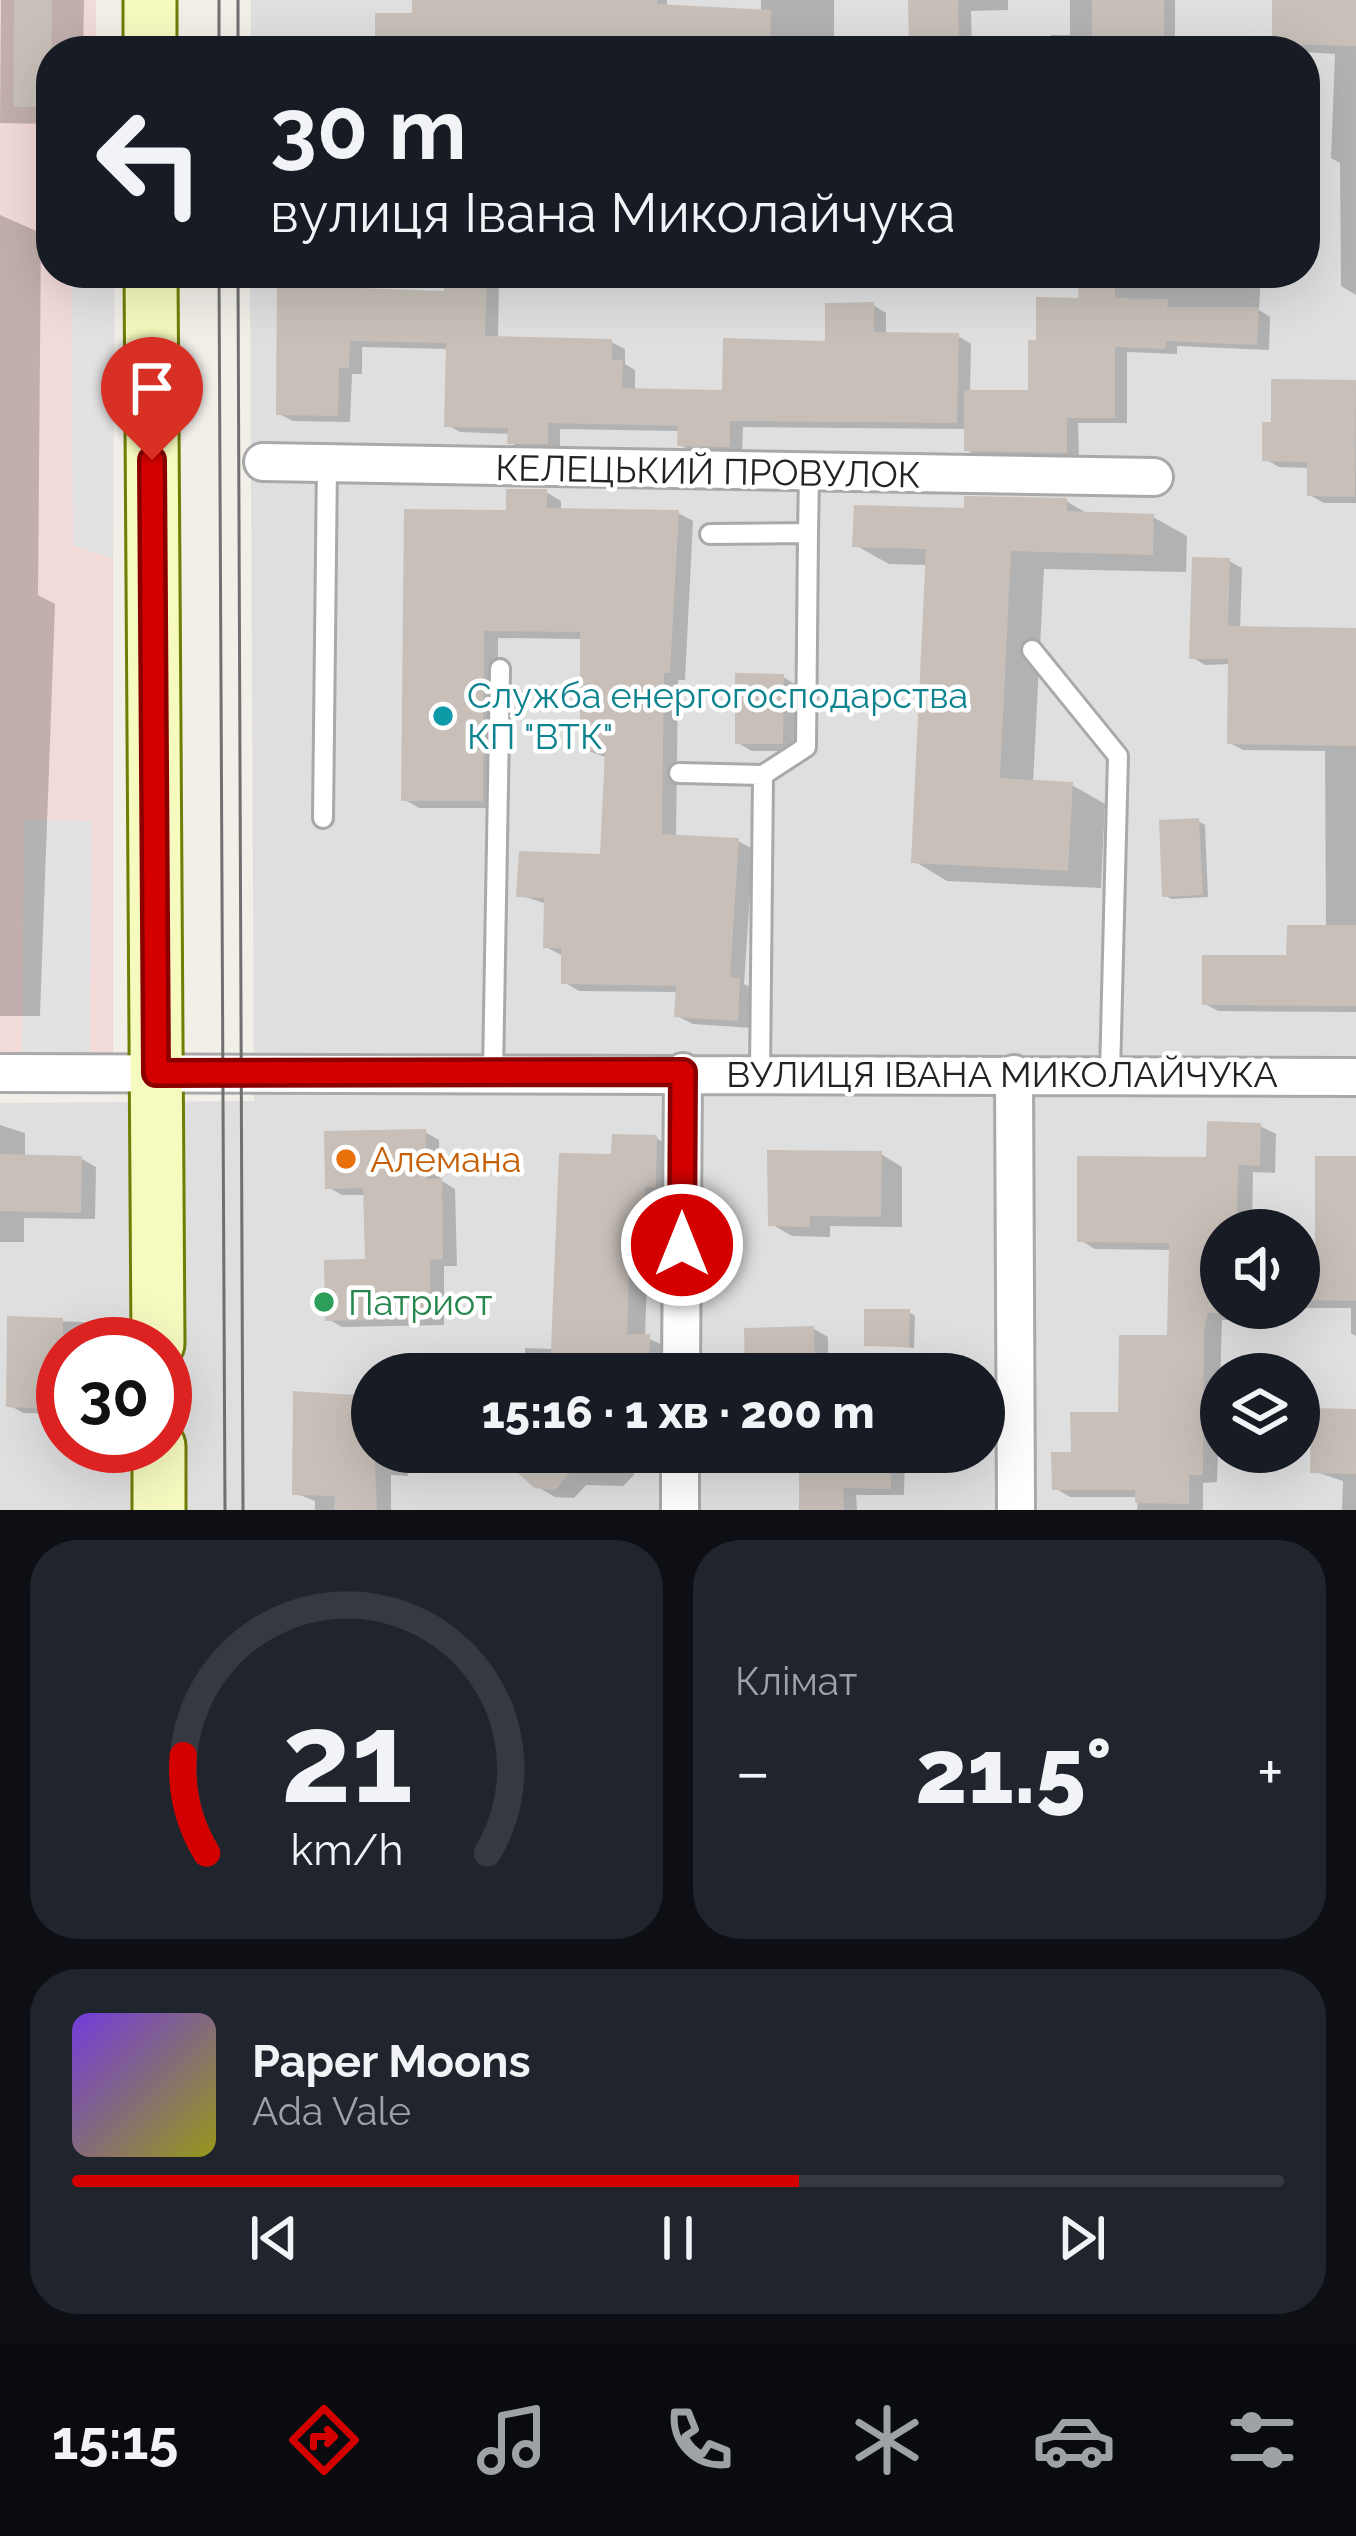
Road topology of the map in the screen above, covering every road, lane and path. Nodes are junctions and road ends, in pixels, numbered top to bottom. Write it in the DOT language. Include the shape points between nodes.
graph roads {
  1 [pos="150,0"];
  2 [pos="150,36"];
  3 [pos="152,288"];
  4 [pos="263,462"];
  5 [pos="327,463"];
  6 [pos="809,475"];
  7 [pos="1154,477"];
  8 [pos="808,533"];
  9 [pos="710,534"];
  10 [pos="1032,650"];
  11 [pos="500,669"];
  12 [pos="679,773"];
  13 [pos="763,775"];
  14 [pos="323,818"];
  15 [pos="683,1072"];
  16 [pos="760,1072"];
  17 [pos="0,1073"];
  18 [pos="156,1073"];
  19 [pos="493,1073"];
  20 [pos="1013,1074"];
  21 [pos="1110,1074"];
  22 [pos="1356,1077"];
  23 [pos="158,1317"];
  24 [pos="681,1353"];
  25 [pos="159,1473"];
  26 [pos="680,1473"];
  27 [pos="159,1510"];
  28 [pos="680,1510"];
  29 [pos="1016,1510"];
  1 -- 2 [label="main road"];
  3 -- 18 [label="main road"];
  4 -- 5 [label="street, КЕЛЕЦЬКИЙ ПРОВУЛОК"];
  5 -- 6 [label="street, КЕЛЕЦЬКИЙ ПРОВУЛОК"];
  5 -- 14 [label="lane"];
  6 -- 7 [label="street, КЕЛЕЦЬКИЙ ПРОВУЛОК"];
  6 -- 8 [label="lane"];
  8 -- 9 [label="lane"];
  8 -- 13 [label="lane" via="806,747"];
  10 -- 21 [label="lane" via="1118,756"];
  11 -- 19 [label="lane"];
  12 -- 13 [label="lane"];
  13 -- 16 [label="lane"];
  15 -- 16 [label="street, ВУЛИЦЯ ІВАНА МИКОЛАЙЧУКА"];
  15 -- 19 [label="street, ВУЛИЦЯ ІВАНА МИКОЛАЙЧУКА"];
  15 -- 24 [label="street"];
  16 -- 20 [label="street, ВУЛИЦЯ ІВАНА МИКОЛАЙЧУКА"];
  17 -- 18 [label="street, ВУЛИЦЯ ІВАНА МИКОЛАЙЧУКА"];
  18 -- 19 [label="street, ВУЛИЦЯ ІВАНА МИКОЛАЙЧУКА"];
  18 -- 23 [label="main road"];
  20 -- 21 [label="street, ВУЛИЦЯ ІВАНА МИКОЛАЙЧУКА"];
  20 -- 29 [label="street"];
  21 -- 22 [label="street, ВУЛИЦЯ ІВАНА МИКОЛАЙЧУКА"];
  25 -- 27 [label="main road"];
  26 -- 28 [label="street"];
}
